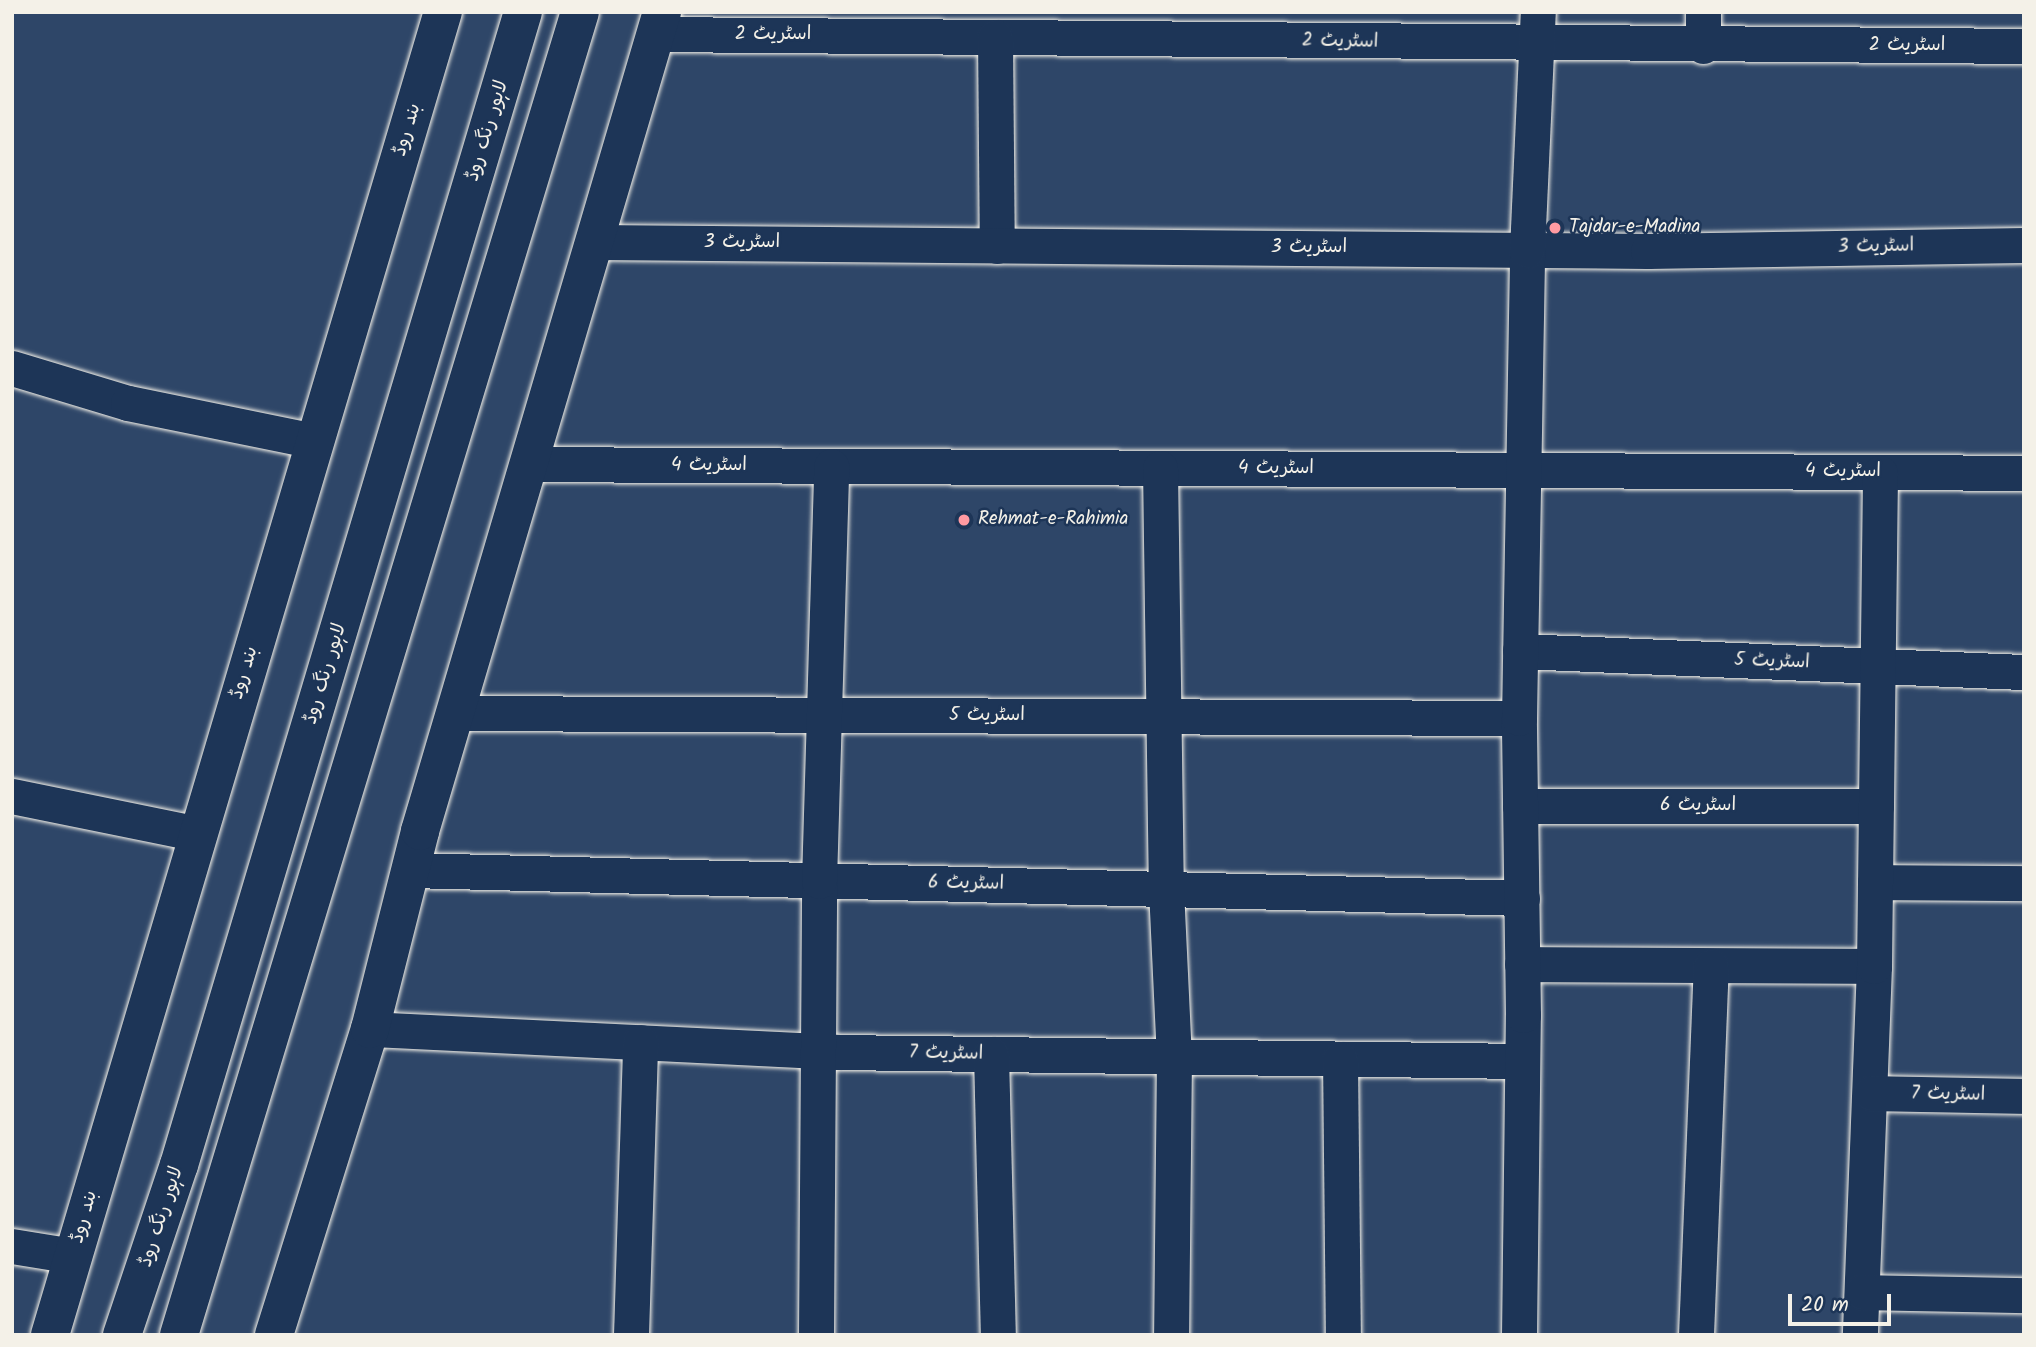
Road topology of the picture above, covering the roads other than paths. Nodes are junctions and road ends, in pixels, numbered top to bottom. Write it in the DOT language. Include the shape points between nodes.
graph roads {
  1 [pos="443,12"];
  2 [pos="523,12"];
  3 [pos="580,12"];
  4 [pos="659,23"];
  5 [pos="1537,28"];
  6 [pos="1006,29"];
  7 [pos="1703,29"];
  8 [pos="2024,46"];
  9 [pos="594,242"];
  10 [pos="2024,245"];
  11 [pos="998,246"];
  12 [pos="1527,250"];
  13 [pos="12,368"];
  14 [pos="315,441"];
  15 [pos="528,464"];
  16 [pos="831,466"];
  17 [pos="1160,468"];
  18 [pos="1523,470"];
  19 [pos="1880,472"];
  20 [pos="2024,473"];
  21 [pos="1520,651"];
  22 [pos="1878,666"];
  23 [pos="2024,672"];
  24 [pos="454,713"];
  25 [pos="824,715"];
  26 [pos="1164,717"];
  27 [pos="1519,718"];
  28 [pos="12,796"];
  29 [pos="1520,806"];
  30 [pos="1876,806"];
  31 [pos="198,834"];
  32 [pos="410,870"];
  33 [pos="819,881"];
  34 [pos="1875,882"];
  35 [pos="2024,883"];
  36 [pos="1166,889"];
  37 [pos="1521,898"];
  38 [pos="1522,964"];
  39 [pos="1711,965"];
  40 [pos="1874,965"];
  41 [pos="370,1029"];
  42 [pos="640,1042"];
  43 [pos="818,1052"];
  44 [pos="991,1054"];
  45 [pos="1174,1057"];
  46 [pos="1340,1059"];
  47 [pos="1522,1061"];
  48 [pos="1871,1093"];
  49 [pos="2024,1096"];
  50 [pos="12,1246"];
  51 [pos="73,1256"];
  52 [pos="1862,1292"];
  53 [pos="2024,1295"];
  54 [pos="50,1335"];
  55 [pos="122,1335"];
  56 [pos="179,1335"];
  57 [pos="274,1335"];
  58 [pos="631,1335"];
  59 [pos="816,1335"];
  60 [pos="998,1335"];
  61 [pos="1171,1335"];
  62 [pos="1343,1335"];
  63 [pos="1520,1335"];
  64 [pos="1696,1335"];
  65 [pos="1860,1335"];
  1 -- 14 [label="main road, بند روڈ"];
  2 -- 55 [label="main road, لاہور رنگ روڈ" via="179,1165"];
  3 -- 56 [label="main road"];
  4 -- 6 [label="street, اسٹریٹ 2"];
  4 -- 9 [label="main road"];
  5 -- 6 [label="street, اسٹریٹ 2"];
  5 -- 7 [label="street, اسٹریٹ 2"];
  5 -- 12 [label="street"];
  6 -- 11 [label="street"];
  7 -- 8 [label="street, اسٹریٹ 2"];
  9 -- 11 [label="street, اسٹریٹ 3"];
  9 -- 15 [label="main road"];
  10 -- 12 [label="street, اسٹریٹ 3"];
  11 -- 12 [label="street, اسٹریٹ 3"];
  12 -- 18 [label="street"];
  13 -- 14 [label="street" via="128,402"];
  14 -- 31 [label="main road, بند روڈ"];
  15 -- 16 [label="street, اسٹریٹ 4"];
  15 -- 24 [label="main road"];
  16 -- 17 [label="street, اسٹریٹ 4"];
  16 -- 25 [label="street"];
  17 -- 18 [label="street, اسٹریٹ 4"];
  17 -- 26 [label="street"];
  18 -- 19 [label="street, اسٹریٹ 4"];
  18 -- 21 [label="street"];
  19 -- 20 [label="street, اسٹریٹ 4"];
  19 -- 22 [label="street"];
  21 -- 22 [label="street, اسٹریٹ 5"];
  21 -- 27 [label="street"];
  22 -- 23 [label="street, اسٹریٹ 5"];
  22 -- 30 [label="street"];
  24 -- 25 [label="street, اسٹریٹ 5"];
  24 -- 32 [label="main road"];
  25 -- 26 [label="street, اسٹریٹ 5"];
  25 -- 33 [label="street"];
  26 -- 27 [label="street, اسٹریٹ 5"];
  26 -- 36 [label="street"];
  27 -- 29 [label="street"];
  28 -- 31 [label="street"];
  29 -- 30 [label="street, اسٹریٹ 6"];
  29 -- 37 [label="street"];
  30 -- 34 [label="street"];
  31 -- 51 [label="main road, بند روڈ"];
  32 -- 33 [label="street, اسٹریٹ 6"];
  32 -- 41 [label="main road"];
  33 -- 36 [label="street, اسٹریٹ 6"];
  33 -- 43 [label="street"];
  34 -- 35 [label="street"];
  34 -- 40 [label="street"];
  36 -- 37 [label="street, اسٹریٹ 6"];
  36 -- 45 [label="street"];
  37 -- 38 [label="street"];
  38 -- 39 [label="street"];
  38 -- 47 [label="street"];
  39 -- 40 [label="street"];
  39 -- 64 [label="street"];
  40 -- 48 [label="street"];
  41 -- 42 [label="street, اسٹریٹ 7"];
  41 -- 57 [label="main road"];
  42 -- 43 [label="street, اسٹریٹ 7"];
  42 -- 58 [label="street"];
  43 -- 44 [label="street, اسٹریٹ 7"];
  43 -- 59 [label="street"];
  44 -- 45 [label="street, اسٹریٹ 7"];
  44 -- 60 [label="street"];
  45 -- 46 [label="street, اسٹریٹ 7"];
  45 -- 61 [label="street"];
  46 -- 47 [label="street, اسٹریٹ 7"];
  46 -- 62 [label="street"];
  47 -- 63 [label="street"];
  48 -- 49 [label="street, اسٹریٹ 7"];
  48 -- 52 [label="street"];
  50 -- 51 [label="street"];
  51 -- 54 [label="main road, بند روڈ"];
  52 -- 53 [label="street"];
  52 -- 65 [label="street"];
}
